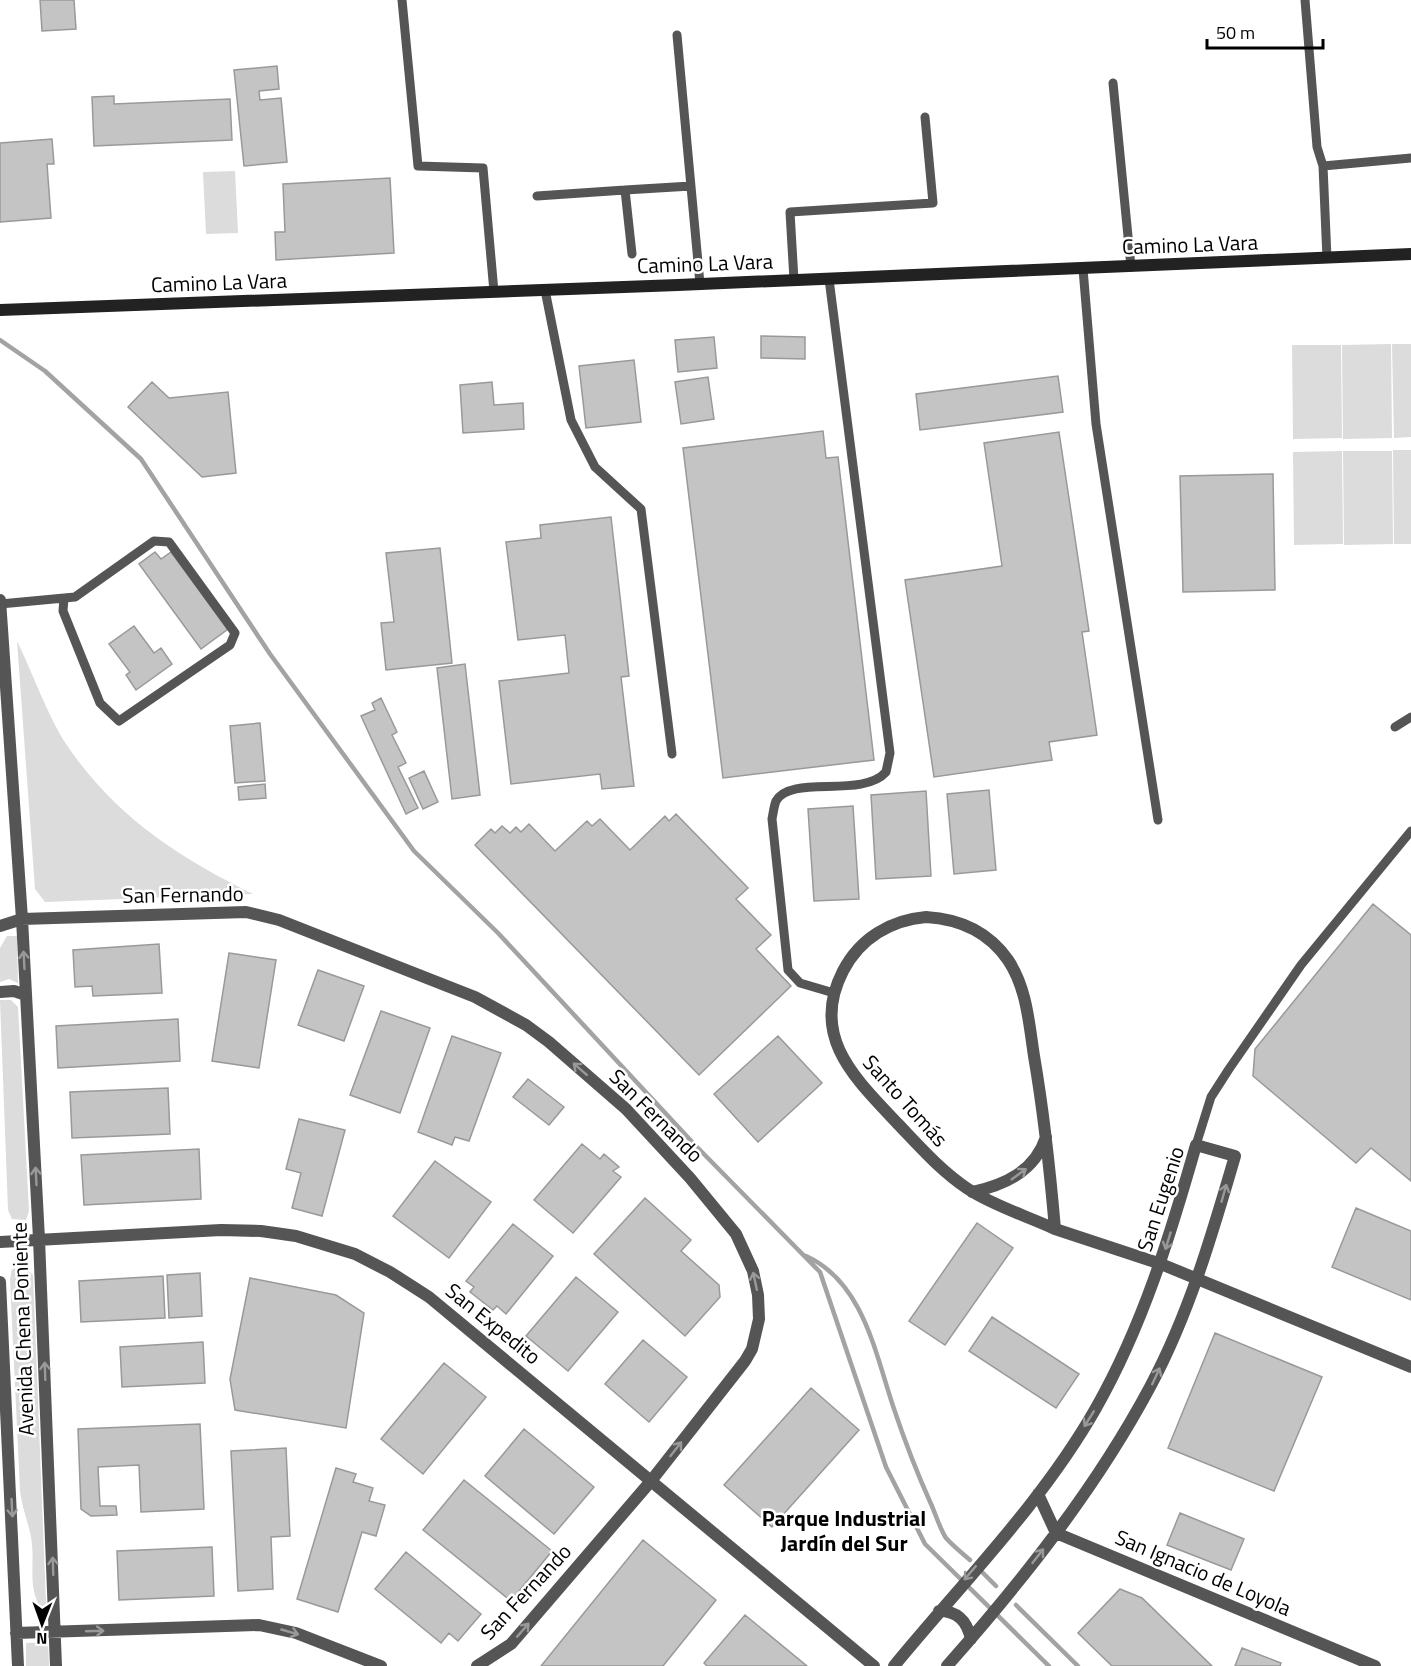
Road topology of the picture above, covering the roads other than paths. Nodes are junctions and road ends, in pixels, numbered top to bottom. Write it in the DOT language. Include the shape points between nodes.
graph roads {
  1 [pos="402,0"];
  2 [pos="1305,0"];
  3 [pos="677,35"];
  4 [pos="1113,83"];
  5 [pos="925,117"];
  6 [pos="1411,158"];
  7 [pos="1323,166"];
  8 [pos="691,186"];
  9 [pos="625,190"];
  10 [pos="537,195"];
  11 [pos="632,254"];
  12 [pos="1411,255"];
  13 [pos="1327,258"];
  14 [pos="1131,267"];
  15 [pos="1083,269"];
  16 [pos="829,279"];
  17 [pos="794,280"];
  18 [pos="700,284"];
  19 [pos="545,290"];
  20 [pos="494,292"];
  21 [pos="0,310"];
  22 [pos="64,598"];
  23 [pos="0,602"];
  24 [pos="1411,717"];
  25 [pos="1395,727"];
  26 [pos="672,754"];
  27 [pos="1158,820"];
  28 [pos="1411,831"];
  29 [pos="22,919"];
  30 [pos="0,926"];
  31 [pos="0,992"];
  32 [pos="834,993"];
  33 [pos="26,995"];
  34 [pos="1047,1134"];
  35 [pos="1196,1145"];
  36 [pos="972,1192"];
  37 [pos="1055,1229"];
  38 [pos="39,1239"];
  39 [pos="0,1242"];
  40 [pos="1161,1264"];
  41 [pos="1198,1279"];
  42 [pos="0,1282"];
  43 [pos="1411,1367"];
  44 [pos="651,1481"];
  45 [pos="1038,1494"];
  46 [pos="1056,1533"];
  47 [pos="939,1611"];
  48 [pos="16,1633"];
  49 [pos="56,1633"];
  50 [pos="971,1639"];
  51 [pos="18,1666"];
  52 [pos="56,1666"];
  53 [pos="381,1666"];
  54 [pos="477,1666"];
  55 [pos="874,1666"];
  56 [pos="894,1666"];
  57 [pos="947,1666"];
  58 [pos="1375,1666"];
  1 -- 20 [label="lane" via="418,166 483,168"];
  2 -- 7 [label="lane" via="1317,147"];
  3 -- 8 [label="lane"];
  4 -- 14 [label="lane"];
  5 -- 17 [label="lane" via="933,203 790,212"];
  6 -- 7 [label="lane"];
  7 -- 13 [label="lane"];
  8 -- 9 [label="lane"];
  8 -- 18 [label="lane"];
  9 -- 10 [label="lane"];
  9 -- 11 [label="lane"];
  12 -- 13 [label="street, Camino La Vara"];
  13 -- 14 [label="street, Camino La Vara"];
  14 -- 15 [label="street, Camino La Vara"];
  15 -- 16 [label="street, Camino La Vara"];
  15 -- 27 [label="lane" via="1096,424"];
  16 -- 17 [label="street, Camino La Vara"];
  16 -- 32 [label="lane" via="890,753 886,772 869,784 783,793 772,819 788,969 800,983"];
  17 -- 18 [label="street, Camino La Vara"];
  18 -- 19 [label="street, Camino La Vara"];
  19 -- 20 [label="street, Camino La Vara"];
  19 -- 26 [label="lane" via="570,420 595,468 641,509"];
  20 -- 21 [label="street, Camino La Vara"];
  22 -- 22 [label="lane" via="75,597 154,541 169,542 235,633 230,645 119,722 100,703 63,611"];
  22 -- 23 [label="lane"];
  23 -- 29 [label="street, Avenida Chena Poniente"];
  24 -- 25 [label="lane"];
  28 -- 35 [label="lane" via="1301,965 1229,1069 1211,1097"];
  29 -- 30 [label="street, San Fernando"];
  33 -- 29 [label="street, Avenida Chena Poniente, one-way"];
  44 -- 29 [label="street, San Fernando, one-way" via="745,1361 757,1332 759,1306 753,1271 736,1234 626,1109 549,1042 491,1005 279,920 229,911"];
  31 -- 33 [label="street"];
  32 -- 34 [label="street, Santo Tomás" via="861,945 898,921 943,918 961,922 987,937 1009,961 1021,986"];
  32 -- 36 [label="street, Santo Tomás" via="834,1038 854,1077 934,1162"];
  38 -- 33 [label="street, Avenida Chena Poniente, one-way"];
  36 -- 34 [label="street, one-way" via="1019,1174 1042,1149"];
  34 -- 37 [label="street, Santo Tomás"];
  35 -- 40 [label="street, San Eugenio, one-way"];
  41 -- 35 [label="street, San Eugenio, one-way" via="1235,1156"];
  36 -- 37 [label="street, Santo Tomás"];
  37 -- 40 [label="street, Santo Tomás"];
  38 -- 39 [label="street, San Expedito"];
  38 -- 44 [label="street, San Expedito" via="247,1230 296,1236 355,1254 429,1297"];
  49 -- 38 [label="street, Avenida Chena Poniente, one-way"];
  40 -- 41 [label="street"];
  40 -- 45 [label="street, San Eugenio, one-way" via="1112,1378 1086,1425"];
  41 -- 43 [label="street"];
  46 -- 41 [label="street, San Eugenio, one-way" via="1100,1472 1151,1386"];
  42 -- 48 [label="street, one-way"];
  54 -- 44 [label="street, San Fernando, one-way" via="511,1644"];
  44 -- 55 [label="street, San Expedito"];
  45 -- 46 [label="street"];
  45 -- 47 [label="street, San Eugenio, one-way"];
  50 -- 46 [label="street, San Eugenio, one-way"];
  46 -- 58 [label="street, San Ignacio de Loyola"];
  47 -- 50 [label="street" via="950,1611 962,1618"];
  47 -- 56 [label="street, San Eugenio"];
  48 -- 49 [label="street"];
  48 -- 51 [label="street"];
  49 -- 52 [label="street, Avenida Chena Poniente"];
  49 -- 53 [label="street, one-way" via="259,1625 296,1633"];
  50 -- 57 [label="street, San Eugenio"];
}
